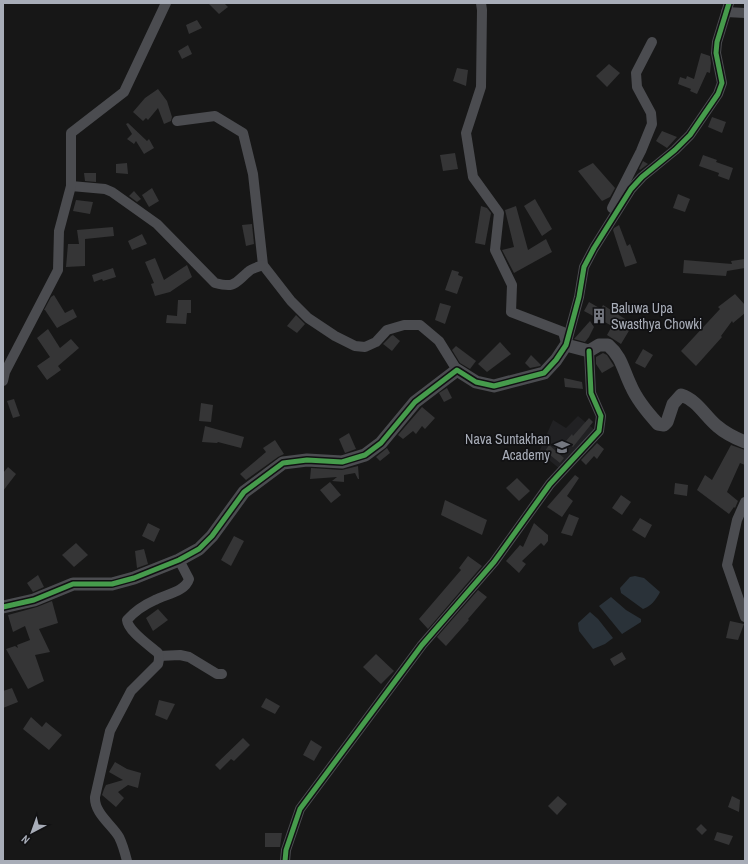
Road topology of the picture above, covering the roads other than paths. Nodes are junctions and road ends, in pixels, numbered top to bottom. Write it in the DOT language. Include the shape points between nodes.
graph roads {
  1 [pos="166,3"];
  2 [pos="481,3"];
  3 [pos="727,8"];
  4 [pos="745,13"];
  5 [pos="652,42"];
  6 [pos="177,121"];
  7 [pos="71,186"];
  8 [pos="605,231"];
  9 [pos="263,265"];
  10 [pos="566,345"];
  11 [pos="588,351"];
  12 [pos="458,370"];
  13 [pos="3,381"];
  14 [pos="745,442"];
  15 [pos="745,502"];
  16 [pos="179,560"];
  17 [pos="3,607"];
  18 [pos="745,617"];
  19 [pos="159,656"];
  20 [pos="222,674"];
  21 [pos="127,861"];
  22 [pos="285,861"];
  1 -- 7 [label="street" via="124,92 71,133"];
  2 -- 10 [label="street" via="481,87 466,133 473,177 499,213 495,250 512,285 511,312 563,332"];
  3 -- 4 [label="street"];
  3 -- 8 [label="street" via="717,42 716,53 722,83 718,94 690,135 631,189"];
  5 -- 8 [label="street" via="636,74 637,87 651,113 652,124 609,214"];
  6 -- 9 [label="street" via="215,116 242,132 253,174"];
  7 -- 9 [label="street" via="112,192 157,224 215,283 226,286 238,283 250,270"];
  7 -- 13 [label="street" via="59,231 58,270 5,372"];
  8 -- 10 [label="street" via="584,267"];
  9 -- 12 [label="street" via="308,318 335,336 355,346 366,347 376,342 387,330 404,325 420,325 439,341"];
  10 -- 11 [label="street"];
  10 -- 12 [label="street" via="544,373 494,386 476,382"];
  11 -- 14 [label="street" via="599,345 608,345 617,353 640,403 658,424 664,425 668,422 673,404 681,394 690,397 718,427"];
  11 -- 22 [label="street" via="590,393 601,416 599,431 550,484 494,562 422,645 300,809 286,850"];
  12 -- 16 [label="street" via="415,402 381,443 365,456 342,462 307,460 283,463 244,492 212,536 199,549"];
  15 -- 18 [label="street" via="737,520 727,565"];
  16 -- 17 [label="street" via="112,584 73,584 34,600"];
  16 -- 19 [label="street" via="189,579 188,583 173,593 154,600 127,620 131,630 158,652"];
  19 -- 20 [label="street" via="189,657 210,671"];
  19 -- 21 [label="street" via="158,664 127,697 110,731 95,797 96,807 118,836"];
}
